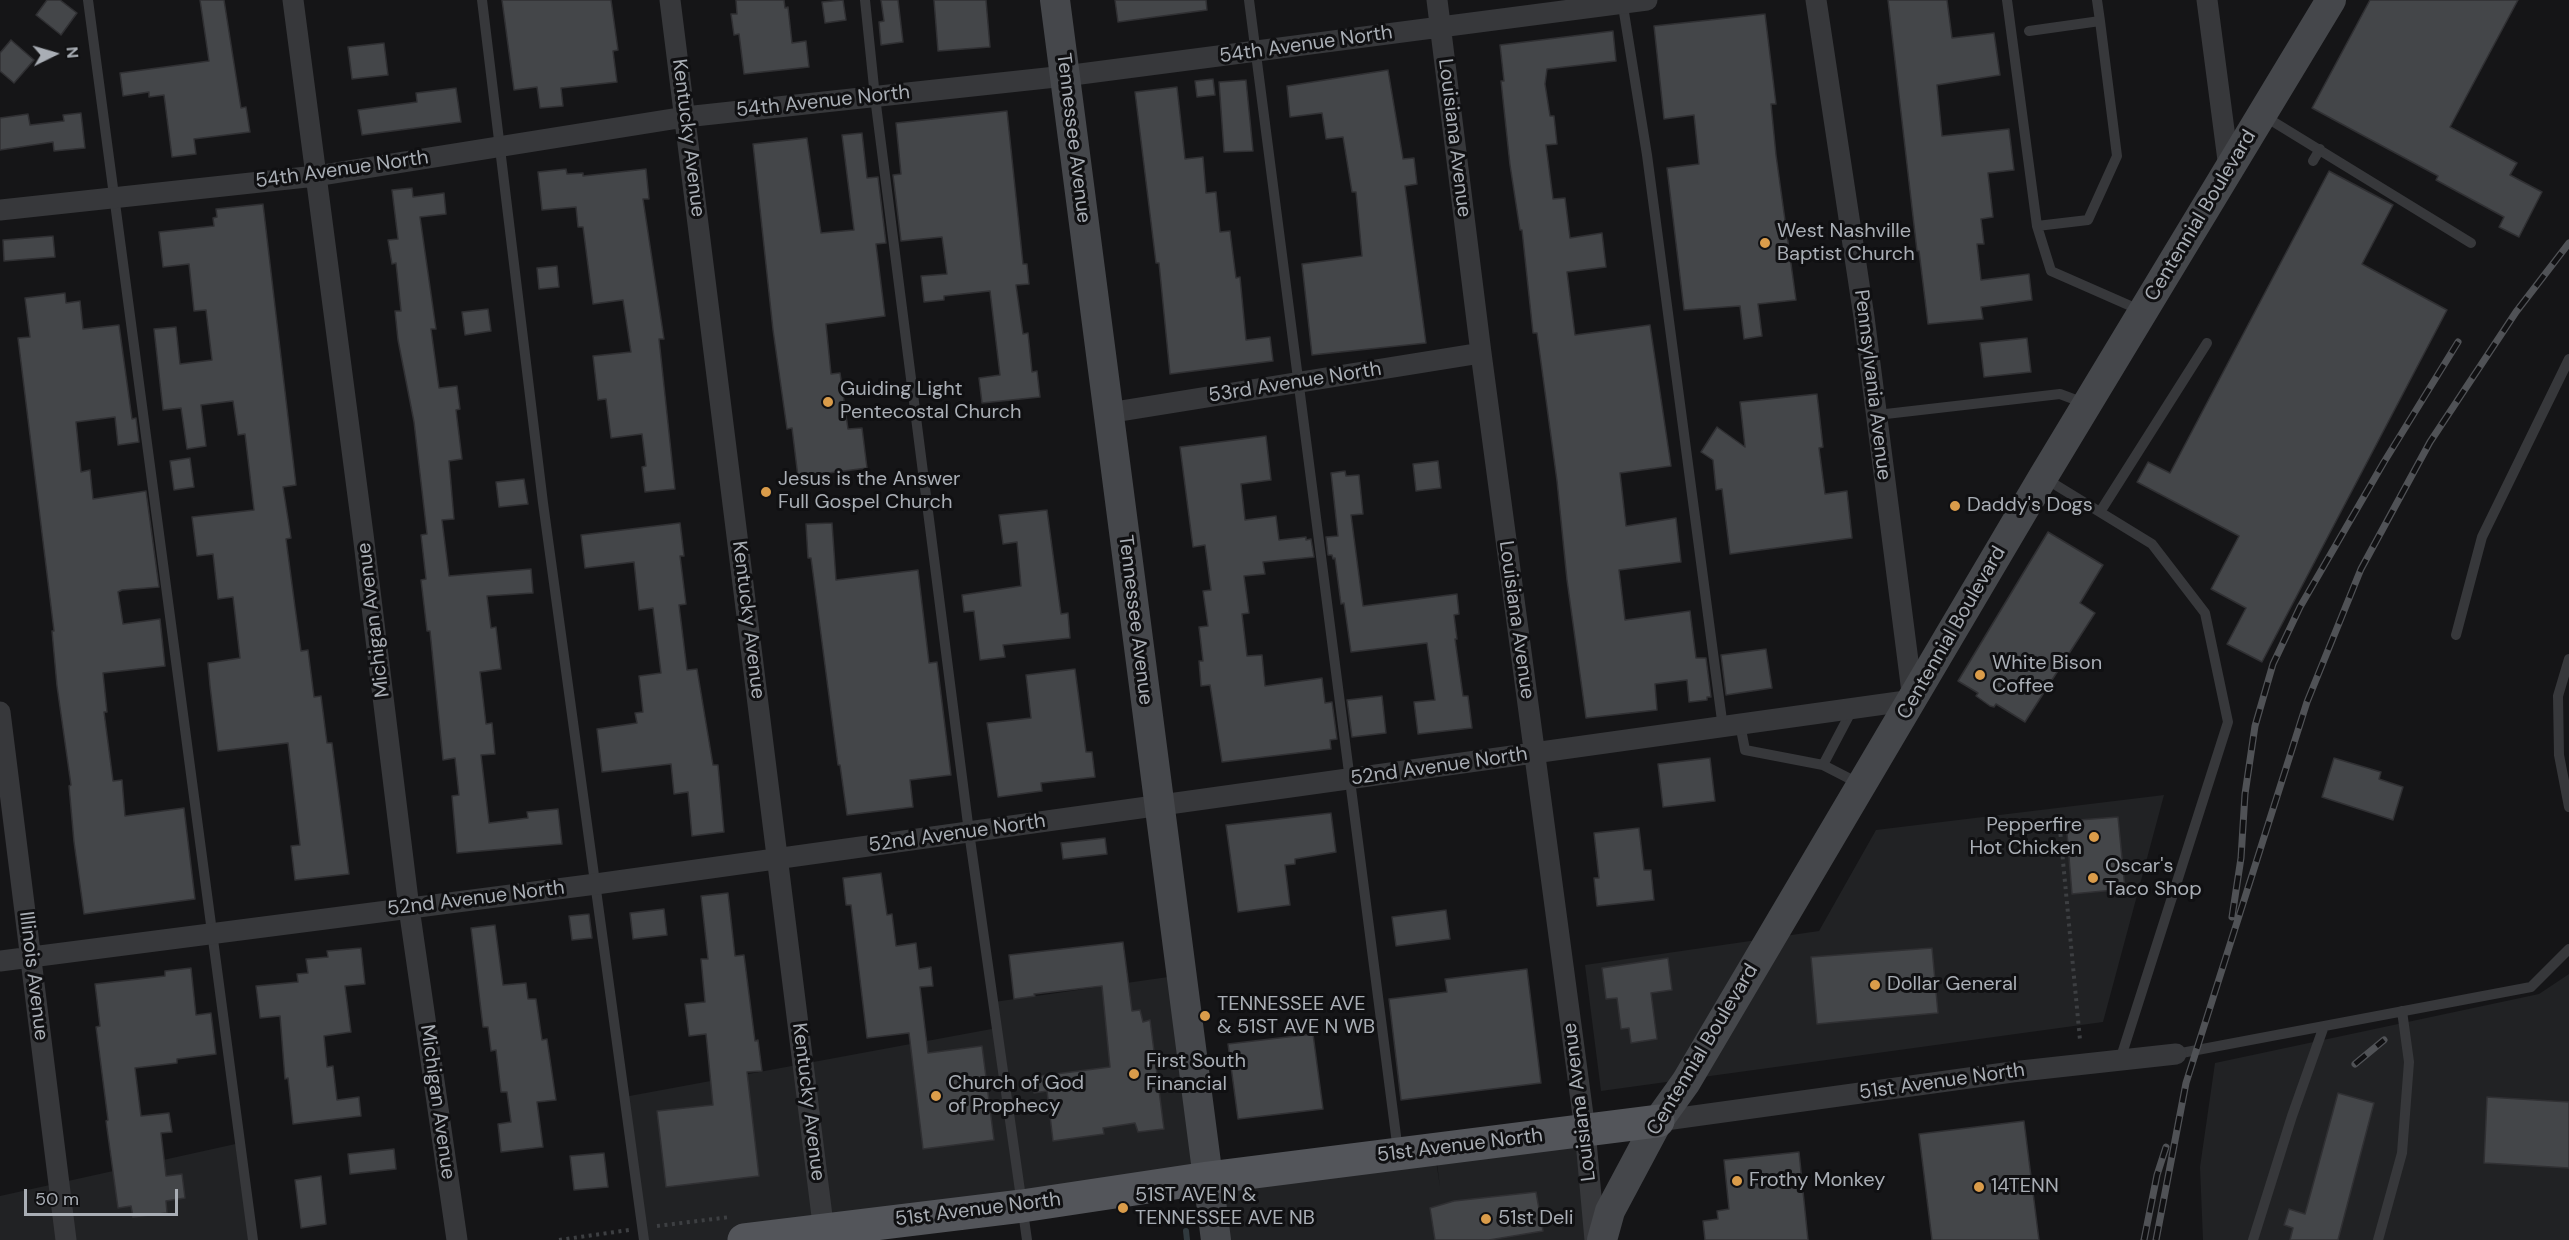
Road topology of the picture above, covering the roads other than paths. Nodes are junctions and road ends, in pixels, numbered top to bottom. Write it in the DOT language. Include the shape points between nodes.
graph roads {
  1 [pos="88,0"];
  2 [pos="293,0"];
  3 [pos="482,0"];
  4 [pos="670,0"];
  5 [pos="865,0"];
  6 [pos="1055,0"];
  7 [pos="1249,0"];
  8 [pos="1437,0"];
  9 [pos="1647,0"];
  10 [pos="1816,0"];
  11 [pos="2007,0"];
  12 [pos="2097,0"];
  13 [pos="2207,0"];
  14 [pos="2331,0"];
  15 [pos="1623,2"];
  16 [pos="2100,21"];
  17 [pos="1440,26"];
  18 [pos="2029,31"];
  19 [pos="1256,52"];
  20 [pos="1065,76"];
  21 [pos="874,97"];
  22 [pos="2262,114"];
  23 [pos="685,117"];
  24 [pos="500,146"];
  25 [pos="2320,149"];
  26 [pos="2313,161"];
  27 [pos="2229,168"];
  28 [pos="316,176"];
  29 [pos="114,198"];
  30 [pos="0,210"];
  31 [pos="2037,226"];
  32 [pos="2471,243"];
  33 [pos="2144,312"];
  34 [pos="2206,342"];
  35 [pos="1481,353"];
  36 [pos="2569,359"];
  37 [pos="1298,382"];
  38 [pos="2088,404"];
  39 [pos="1108,413"];
  40 [pos="1876,415"];
  41 [pos="2043,477"];
  42 [pos="2100,512"];
  43 [pos="2456,635"];
  44 [pos="2569,660"];
  45 [pos="1913,700"];
  46 [pos="1852,710"];
  47 [pos="2564,710"];
  48 [pos="0,712"];
  49 [pos="1731,726"];
  50 [pos="1534,754"];
  51 [pos="1823,765"];
  52 [pos="1350,780"];
  53 [pos="1860,784"];
  54 [pos="1160,806"];
  55 [pos="2569,807"];
  56 [pos="969,832"];
  57 [pos="778,859"];
  58 [pos="596,884"];
  59 [pos="408,908"];
  60 [pos="212,932"];
  61 [pos="2569,949"];
  62 [pos="30,957"];
  63 [pos="0,961"];
  64 [pos="2402,1011"];
  65 [pos="2324,1026"];
  66 [pos="2176,1054"];
  67 [pos="2120,1060"];
  68 [pos="1658,1121"];
  69 [pos="1585,1130"];
  70 [pos="1398,1154"];
  71 [pos="1208,1178"];
  72 [pos="1022,1206"];
  73 [pos="825,1235"];
  74 [pos="66,1240"];
  75 [pos="253,1240"];
  76 [pos="457,1240"];
  77 [pos="644,1240"];
  78 [pos="744,1240"];
  79 [pos="1027,1240"];
  80 [pos="1216,1240"];
  81 [pos="1595,1240"];
  82 [pos="1602,1240"];
  83 [pos="2253,1240"];
  84 [pos="2378,1240"];
  1 -- 29 [label="lane"];
  2 -- 28 [label="street, Michigan Avenue"];
  3 -- 24 [label="lane"];
  4 -- 23 [label="street, Kentucky Avenue"];
  5 -- 21 [label="lane"];
  6 -- 20 [label="main road, Tennessee Avenue"];
  7 -- 19 [label="lane"];
  8 -- 17 [label="street, Louisiana Avenue"];
  9 -- 15 [label="street, 54th Avenue North"];
  10 -- 40 [label="street, Pennsylvania Avenue"];
  11 -- 31 [label="lane"];
  12 -- 16 [label="lane"];
  13 -- 27 [label="street"];
  14 -- 22 [label="main road, Centennial Boulevard"];
  15 -- 17 [label="street, 54th Avenue North"];
  15 -- 49 [label="lane"];
  16 -- 18 [label="lane"];
  16 -- 31 [label="lane" via="2117,156 2088,220"];
  17 -- 19 [label="street, 54th Avenue North"];
  17 -- 35 [label="street, Louisiana Avenue"];
  19 -- 20 [label="street, 54th Avenue North"];
  19 -- 37 [label="lane"];
  20 -- 21 [label="street, 54th Avenue North"];
  20 -- 39 [label="main road, Tennessee Avenue"];
  21 -- 23 [label="street, 54th Avenue North"];
  21 -- 56 [label="lane"];
  22 -- 25 [label="lane"];
  22 -- 27 [label="main road, Centennial Boulevard"];
  23 -- 24 [label="street, 54th Avenue North"];
  23 -- 57 [label="street, Kentucky Avenue"];
  24 -- 28 [label="street, 54th Avenue North"];
  24 -- 58 [label="lane" via="543,503"];
  25 -- 26 [label="lane"];
  25 -- 32 [label="lane"];
  27 -- 33 [label="main road, Centennial Boulevard"];
  28 -- 29 [label="street, 54th Avenue North"];
  28 -- 59 [label="street, Michigan Avenue"];
  29 -- 30 [label="street, 54th Avenue North"];
  29 -- 60 [label="lane"];
  31 -- 33 [label="lane" via="2051,271"];
  33 -- 38 [label="main road, Centennial Boulevard"];
  34 -- 42 [label="lane"];
  35 -- 37 [label="street, 53rd Avenue North"];
  35 -- 50 [label="street, Louisiana Avenue"];
  36 -- 43 [label="lane" via="2482,537"];
  37 -- 39 [label="street, 53rd Avenue North"];
  37 -- 52 [label="lane"];
  38 -- 40 [label="lane" via="2060,394"];
  38 -- 41 [label="main road, Centennial Boulevard"];
  39 -- 54 [label="main road, Tennessee Avenue"];
  40 -- 45 [label="street, Pennsylvania Avenue"];
  41 -- 42 [label="lane"];
  41 -- 45 [label="main road, Centennial Boulevard"];
  42 -- 67 [label="lane" via="2152,544 2205,613 2228,722"];
  44 -- 47 [label="lane" via="2558,696"];
  45 -- 46 [label="street, 52nd Avenue North"];
  45 -- 53 [label="main road, Centennial Boulevard"];
  46 -- 49 [label="street, 52nd Avenue North"];
  46 -- 51 [label="lane"];
  47 -- 55 [label="lane" via="2559,755"];
  48 -- 62 [label="street, Illinois Avenue"];
  49 -- 50 [label="street, 52nd Avenue North"];
  49 -- 51 [label="lane" via="1745,750"];
  50 -- 52 [label="street, 52nd Avenue North"];
  50 -- 69 [label="street, Louisiana Avenue"];
  51 -- 53 [label="lane"];
  52 -- 54 [label="street, 52nd Avenue North"];
  52 -- 70 [label="lane"];
  53 -- 68 [label="main road, Centennial Boulevard" via="1686,1082"];
  54 -- 56 [label="street, 52nd Avenue North"];
  54 -- 71 [label="main road, Tennessee Avenue"];
  56 -- 57 [label="street, 52nd Avenue North"];
  56 -- 72 [label="lane"];
  57 -- 58 [label="street, 52nd Avenue North"];
  57 -- 73 [label="street, Kentucky Avenue"];
  58 -- 59 [label="street, 52nd Avenue North"];
  58 -- 77 [label="lane"];
  59 -- 60 [label="street, 52nd Avenue North"];
  59 -- 76 [label="street, Michigan Avenue"];
  60 -- 62 [label="street, 52nd Avenue North"];
  60 -- 75 [label="lane"];
  61 -- 64 [label="lane" via="2531,987"];
  62 -- 63 [label="street, 52nd Avenue North"];
  62 -- 74 [label="street, Illinois Avenue"];
  64 -- 65 [label="lane"];
  64 -- 84 [label="lane" via="2409,1062 2402,1153"];
  65 -- 66 [label="lane"];
  65 -- 83 [label="lane"];
  66 -- 67 [label="street, 51st Avenue North"];
  67 -- 68 [label="street, 51st Avenue North"];
  68 -- 69 [label="main road, 51st Avenue North"];
  68 -- 82 [label="main road, Centennial Boulevard" via="1610,1211"];
  69 -- 70 [label="main road, 51st Avenue North"];
  69 -- 81 [label="street, Louisiana Avenue"];
  70 -- 71 [label="main road, 51st Avenue North"];
  71 -- 72 [label="main road, 51st Avenue North"];
  71 -- 80 [label="main road, Tennessee Avenue"];
  72 -- 73 [label="main road, 51st Avenue North"];
  72 -- 79 [label="lane"];
  73 -- 78 [label="main road, 51st Avenue North"];
}
